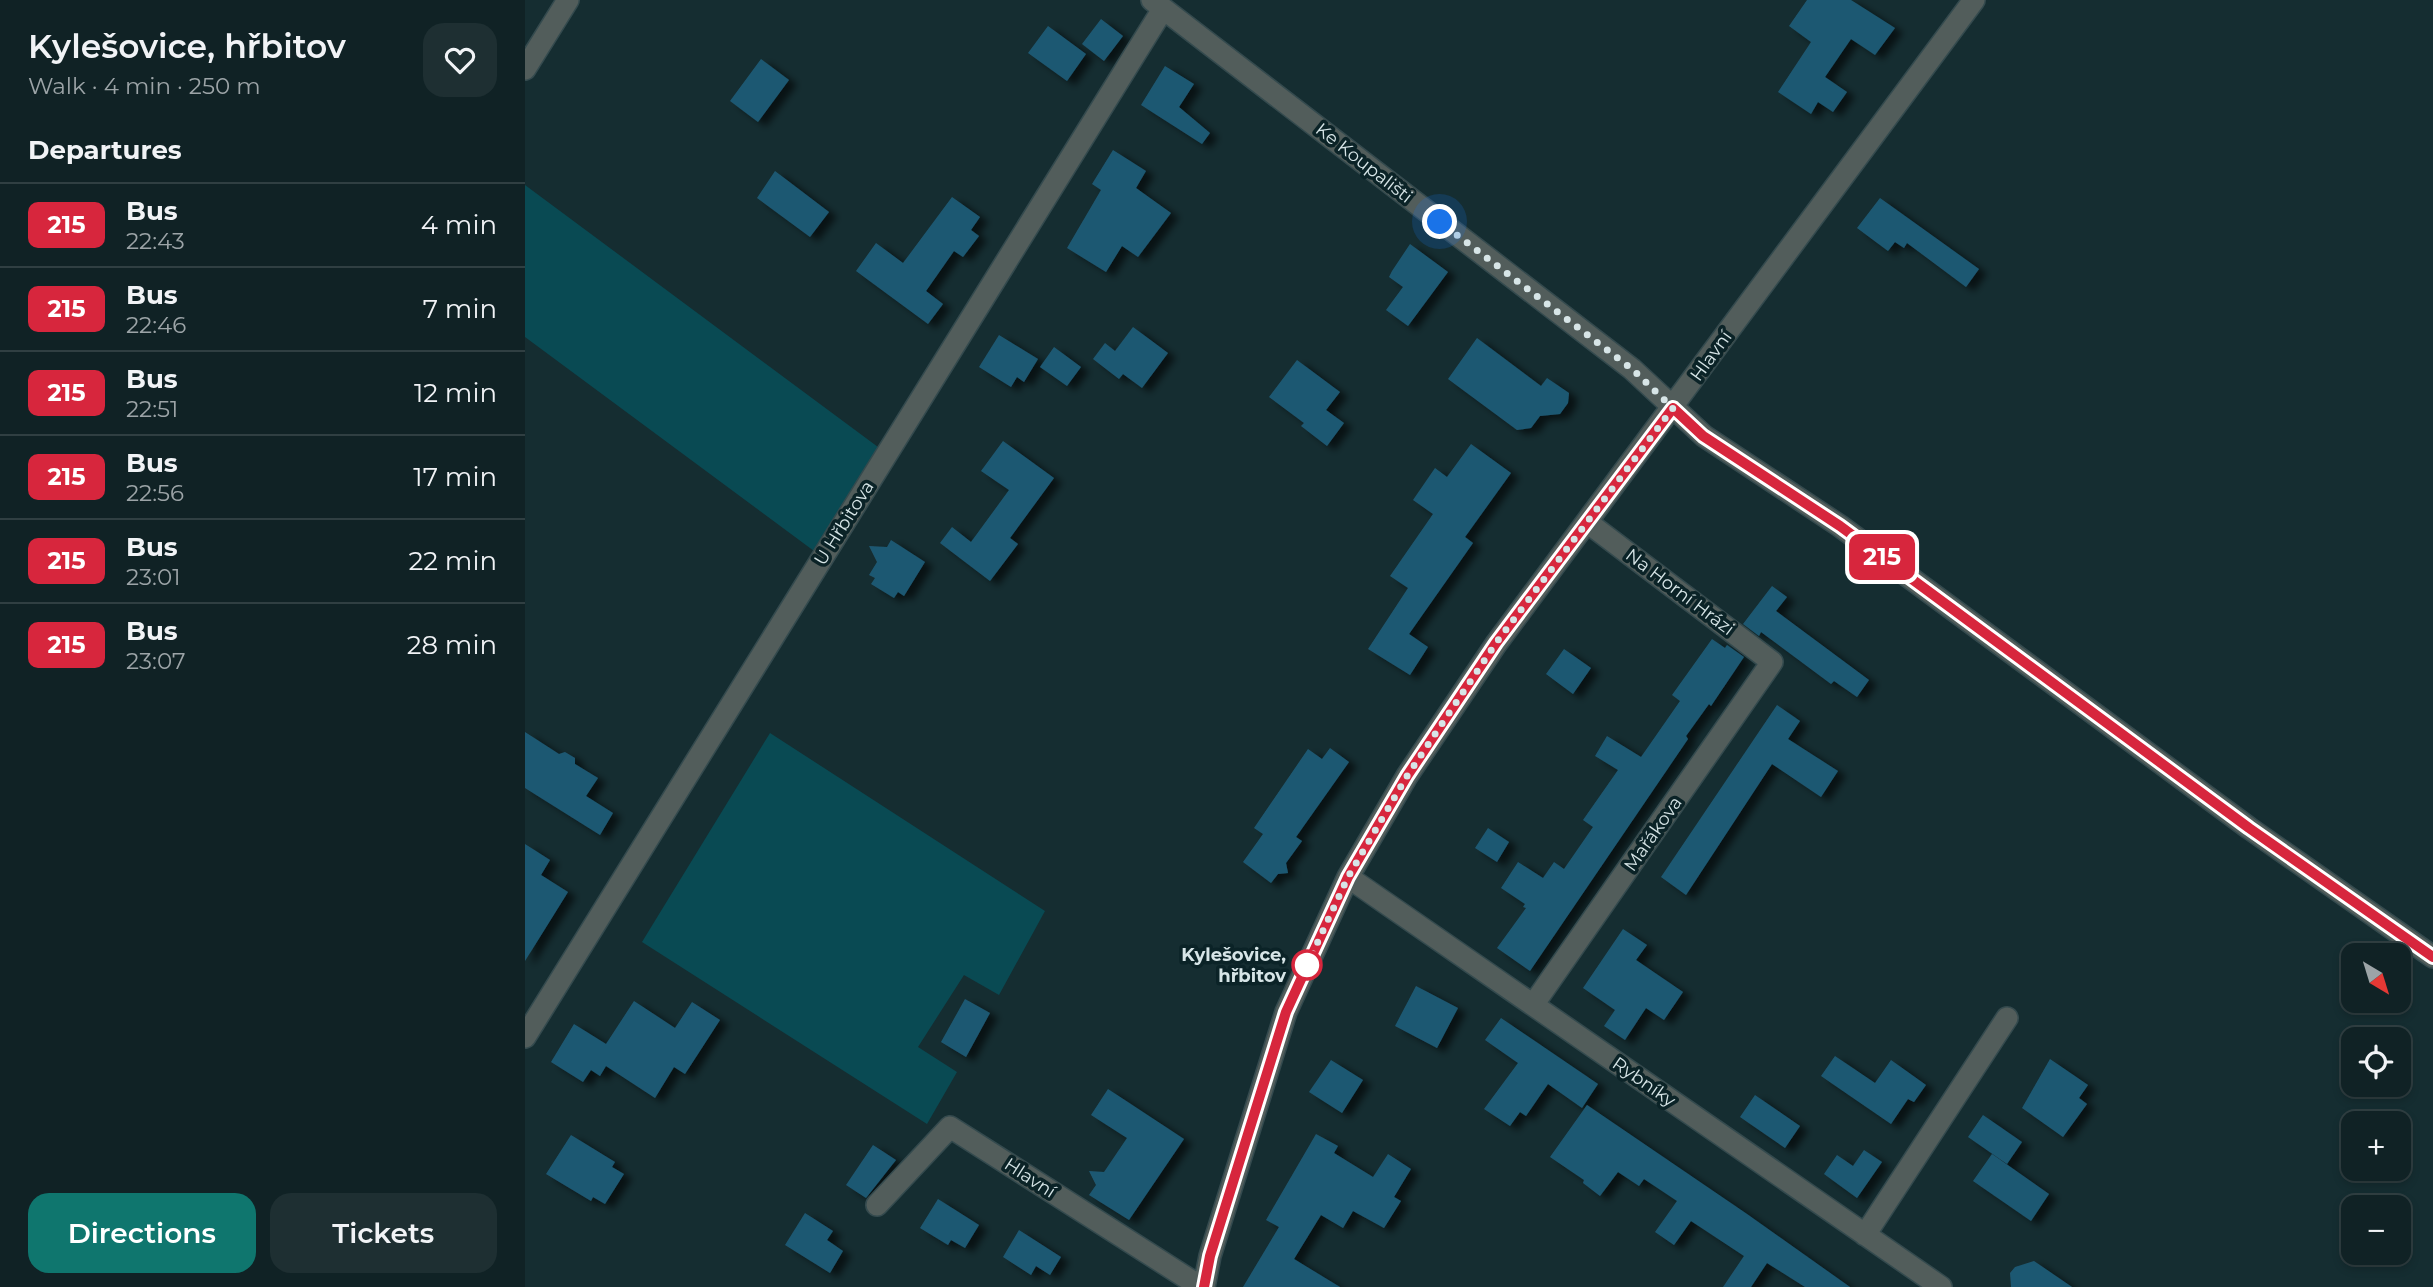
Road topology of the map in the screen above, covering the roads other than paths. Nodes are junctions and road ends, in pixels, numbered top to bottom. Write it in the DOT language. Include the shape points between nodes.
graph roads {
  1 [pos="568,0"];
  2 [pos="1974,0"];
  3 [pos="1157,4"];
  4 [pos="525,69"];
  5 [pos="1673,408"];
  6 [pos="1587,522"];
  7 [pos="1772,662"];
  8 [pos="1348,877"];
  9 [pos="2433,957"];
  10 [pos="1533,1005"];
  11 [pos="2007,1018"];
  12 [pos="525,1037"];
  13 [pos="877,1205"];
  14 [pos="1865,1235"];
  15 [pos="1202,1287"];
  16 [pos="1941,1287"];
  1 -- 4 [label="street"];
  2 -- 5 [label="street, Hlavní"];
  3 -- 5 [label="street, Ke Koupališti" via="1632,369"];
  3 -- 12 [label="street, U Hřbitova"];
  5 -- 6 [label="street, Hlavní"];
  5 -- 9 [label="street" via="1703,436 1840,526 2249,828"];
  6 -- 7 [label="street, Na Horní Hrázi"];
  6 -- 8 [label="street, Hlavní" via="1470,682 1407,776"];
  7 -- 10 [label="street, Mařákova"];
  8 -- 10 [label="street, Rybníky"];
  8 -- 15 [label="street, Hlavní" via="1273,1047"];
  10 -- 14 [label="street, Rybníky"];
  11 -- 14 [label="street"];
  13 -- 15 [label="street, Hlavní" via="950,1127"];
  14 -- 16 [label="street, Rybníky"];
}
